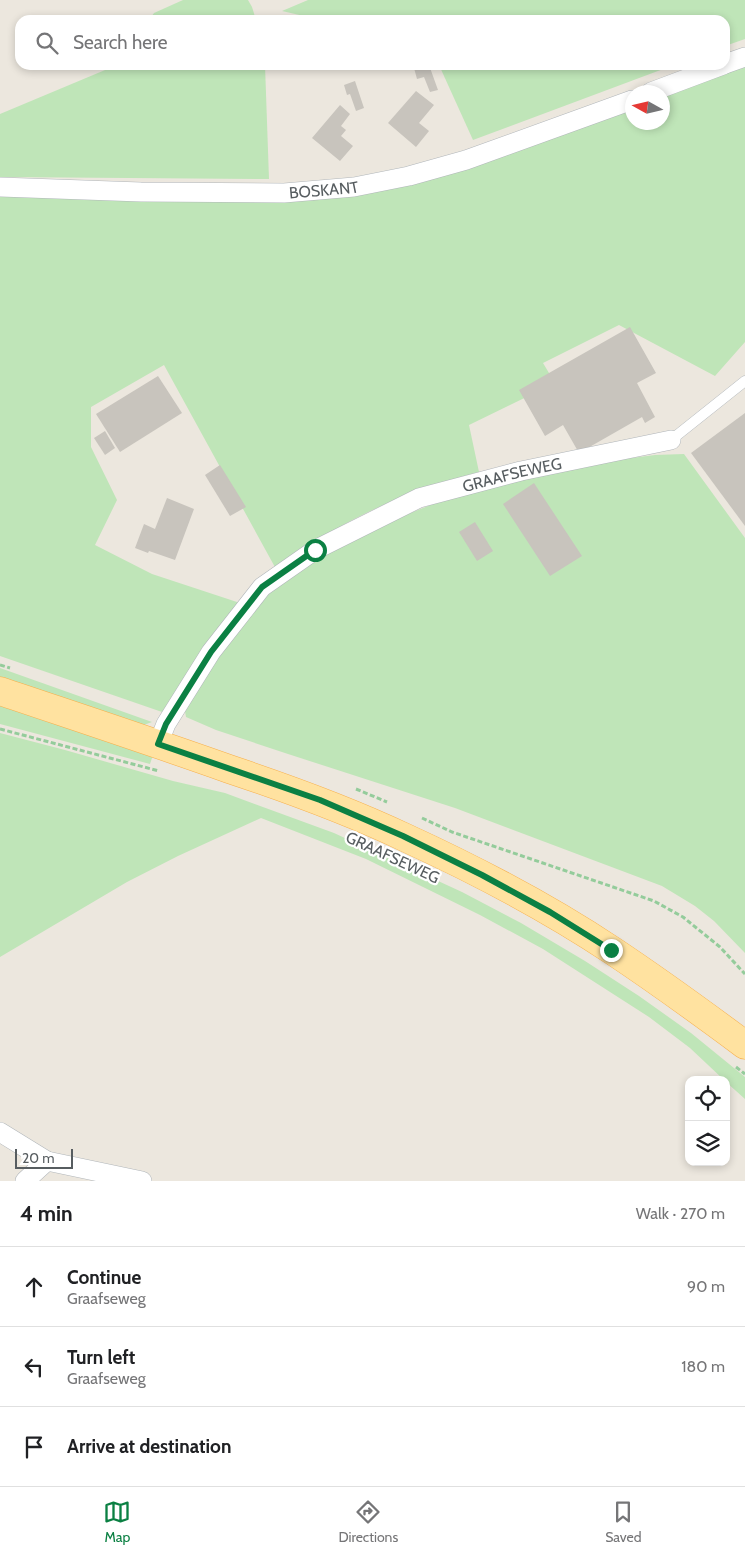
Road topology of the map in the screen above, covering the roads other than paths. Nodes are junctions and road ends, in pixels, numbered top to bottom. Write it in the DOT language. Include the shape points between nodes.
graph roads {
  1 [pos="711,70"];
  2 [pos="670,85"];
  3 [pos="625,103"];
  4 [pos="0,187"];
  5 [pos="745,381"];
  6 [pos="672,440"];
  7 [pos="0,691"];
  8 [pos="158,744"];
  9 [pos="738,1054"];
  10 [pos="0,1132"];
  11 [pos="46,1162"];
  12 [pos="25,1181"];
  13 [pos="142,1181"];
  1 -- 2 [label="street"];
  3 -- 4 [label="street, BOSKANT" via="466,160 354,188 274,193"];
  5 -- 6 [label="lane, GRAAFSEWEG"];
  6 -- 8 [label="street, GRAAFSEWEG" via="521,471 419,498 315,550 262,587 211,652 166,724"];
  7 -- 8 [label="main road, GRAAFSEWEG"];
  8 -- 9 [label="main road, GRAAFSEWEG" via="320,800 482,875 550,912 687,1002"];
  10 -- 11 [label="street"];
  11 -- 12 [label="street"];
  11 -- 13 [label="street"];
}
